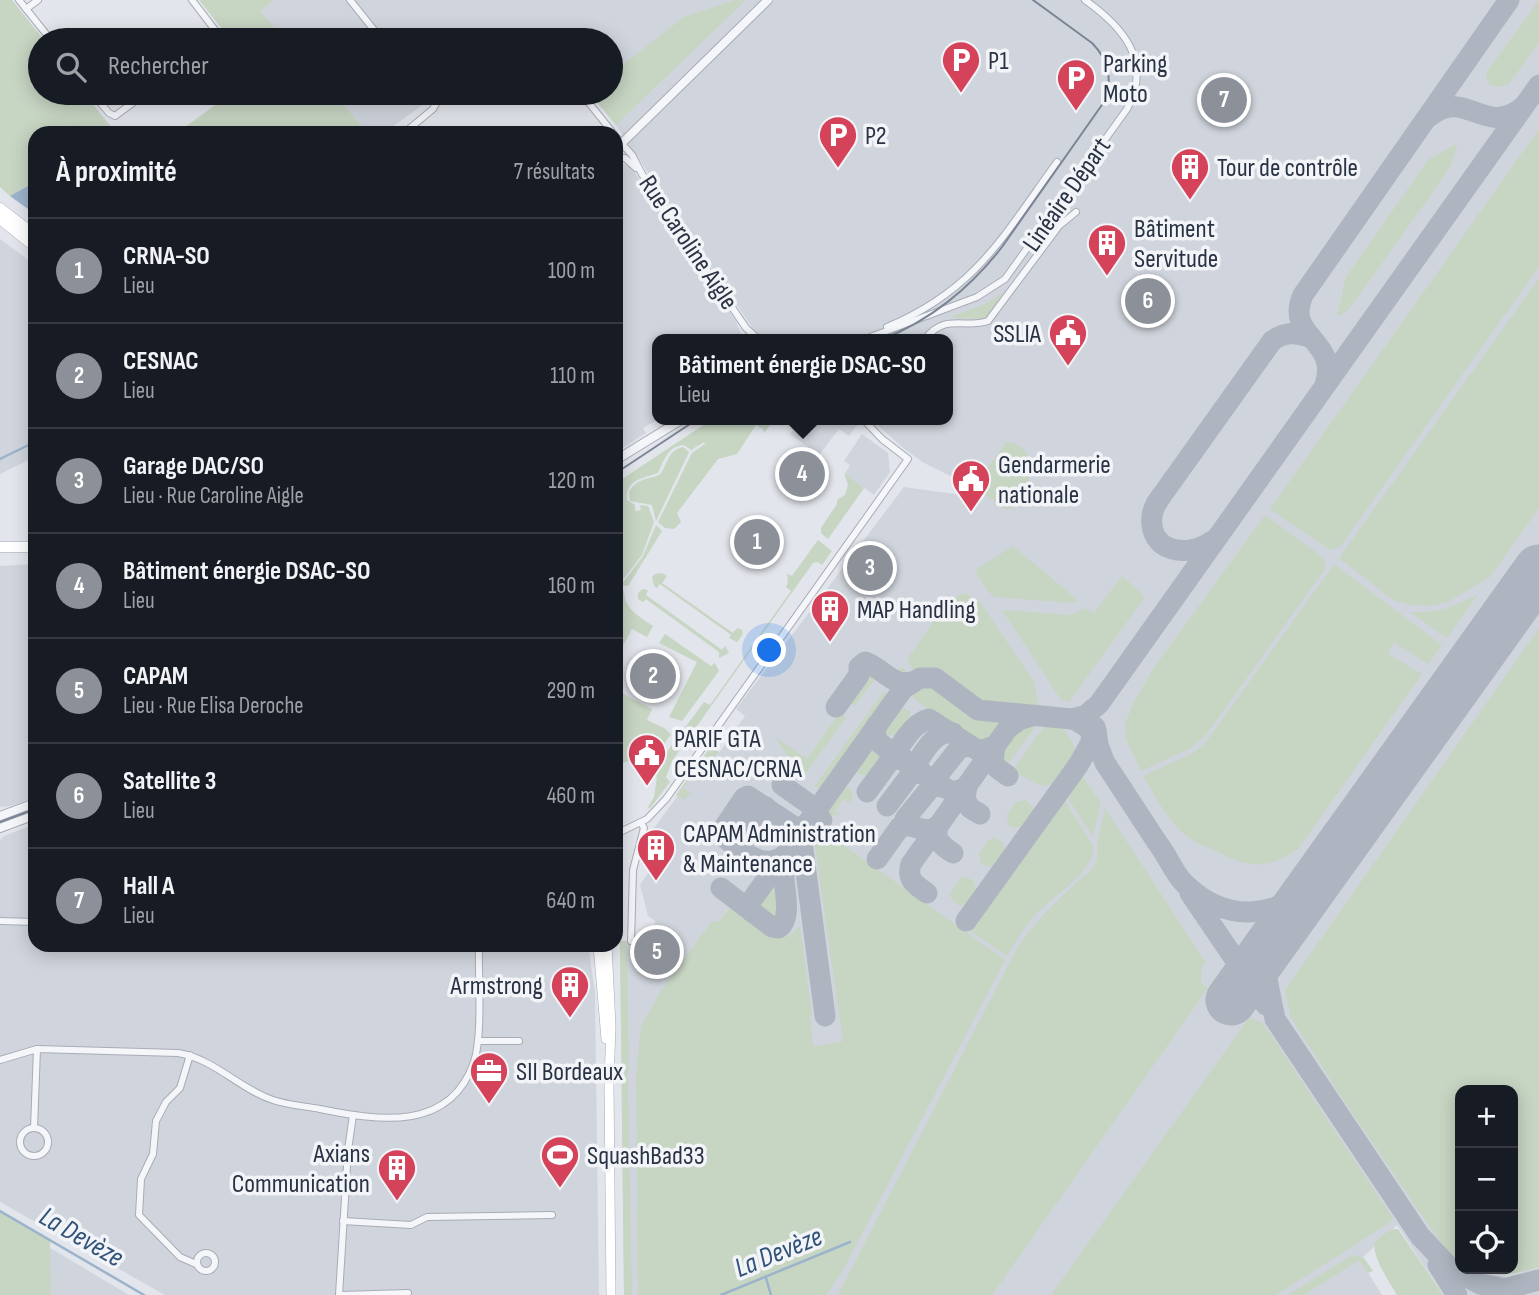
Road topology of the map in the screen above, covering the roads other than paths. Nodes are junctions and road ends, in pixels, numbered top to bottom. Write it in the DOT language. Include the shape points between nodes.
graph roads {
  1 [pos="19,0"];
  2 [pos="38,0"];
  3 [pos="192,0"];
  4 [pos="350,0"];
  5 [pos="768,0"];
  6 [pos="1085,0"];
  7 [pos="26,9"];
  8 [pos="41,28"];
  9 [pos="213,28"];
  10 [pos="372,28"];
  11 [pos="102,105"];
  12 [pos="130,105"];
  13 [pos="435,105"];
  14 [pos="591,105"];
  15 [pos="412,126"];
  16 [pos="607,126"];
  17 [pos="623,133"];
  18 [pos="623,145"];
  19 [pos="623,159"];
  20 [pos="1057,162"];
  21 [pos="640,172"];
  22 [pos="0,208"];
  23 [pos="1076,212"];
  24 [pos="0,219"];
  25 [pos="28,230"];
  26 [pos="28,241"];
  27 [pos="746,328"];
  28 [pos="747,334"];
  29 [pos="753,334"];
  30 [pos="867,334"];
  31 [pos="878,334"];
  32 [pos="930,334"];
  33 [pos="667,425"];
  34 [pos="673,425"];
  35 [pos="870,425"];
  36 [pos="654,436"];
  37 [pos="623,456"];
  38 [pos="0,547"];
  39 [pos="28,547"];
  40 [pos="28,806"];
  41 [pos="0,816"];
  42 [pos="28,818"];
  43 [pos="641,823"];
  44 [pos="0,828"];
  45 [pos="623,831"];
  46 [pos="0,921"];
  47 [pos="28,922"];
  48 [pos="631,941"];
  49 [pos="479,952"];
  50 [pos="599,952"];
  51 [pos="607,952"];
  52 [pos="478,1041"];
  53 [pos="519,1041"];
  54 [pos="37,1049"];
  55 [pos="190,1055"];
  56 [pos="0,1060"];
  57 [pos="609,1083"];
  58 [pos="353,1115"];
  59 [pos="34,1128"];
  60 [pos="552,1215"];
  61 [pos="343,1222"];
  62 [pos="196,1264"];
  63 [pos="408,1293"];
  64 [pos="340,1295"];
  65 [pos="611,1295"];
  1 -- 7 [label="street"];
  2 -- 7 [label="street"];
  3 -- 9 [label="street"];
  4 -- 10 [label="street"];
  5 -- 17 [label="street"];
  6 -- 31 [label="street, Linéaire Départ" via="1122,31 1133,52 1136,88 1127,109 1005,279 977,297"];
  7 -- 8 [label="street"];
  11 -- 12 [label="street" via="115,116"];
  13 -- 15 [label="street"];
  14 -- 16 [label="street, Rue Caroline Aigle"];
  18 -- 21 [label="street, Rue Caroline Aigle"];
  19 -- 21 [label="street"];
  20 -- 30 [label="street" via="993,251 968,277 922,310"];
  21 -- 27 [label="street, Rue Caroline Aigle"];
  22 -- 25 [label="main road"];
  23 -- 32 [label="street" via="1059,226 988,321 945,324"];
  24 -- 26 [label="main road"];
  27 -- 28 [label="street"];
  27 -- 29 [label="street, Rue Caroline Aigle"];
  33 -- 36 [label="street"];
  34 -- 36 [label="street"];
  35 -- 43 [label="street" via="908,459 674,790"];
  36 -- 37 [label="street"];
  38 -- 39 [label="main road"];
  40 -- 41 [label="street"];
  42 -- 44 [label="street"];
  43 -- 45 [label="street"];
  43 -- 48 [label="street" via="644,828 631,884"];
  46 -- 47 [label="street"];
  49 -- 52 [label="street"];
  50 -- 57 [label="main road"];
  51 -- 57 [label="main road"];
  52 -- 53 [label="street"];
  52 -- 58 [label="street" via="467,1077 447,1104 398,1118"];
  54 -- 55 [label="street"];
  54 -- 56 [label="street"];
  54 -- 59 [label="street"];
  55 -- 58 [label="street" via="273,1101"];
  55 -- 62 [label="street" via="180,1088 156,1121 153,1154 141,1179 139,1215 180,1256"];
  57 -- 65 [label="main road"];
  58 -- 61 [label="street"];
  59 -- 59 [label="street" via="26,1131 20,1142 26,1153 34,1156 45,1150 48,1142 45,1134"];
  60 -- 61 [label="street" via="427,1217 411,1226"];
  61 -- 64 [label="street"];
  63 -- 64 [label="street"];
}
